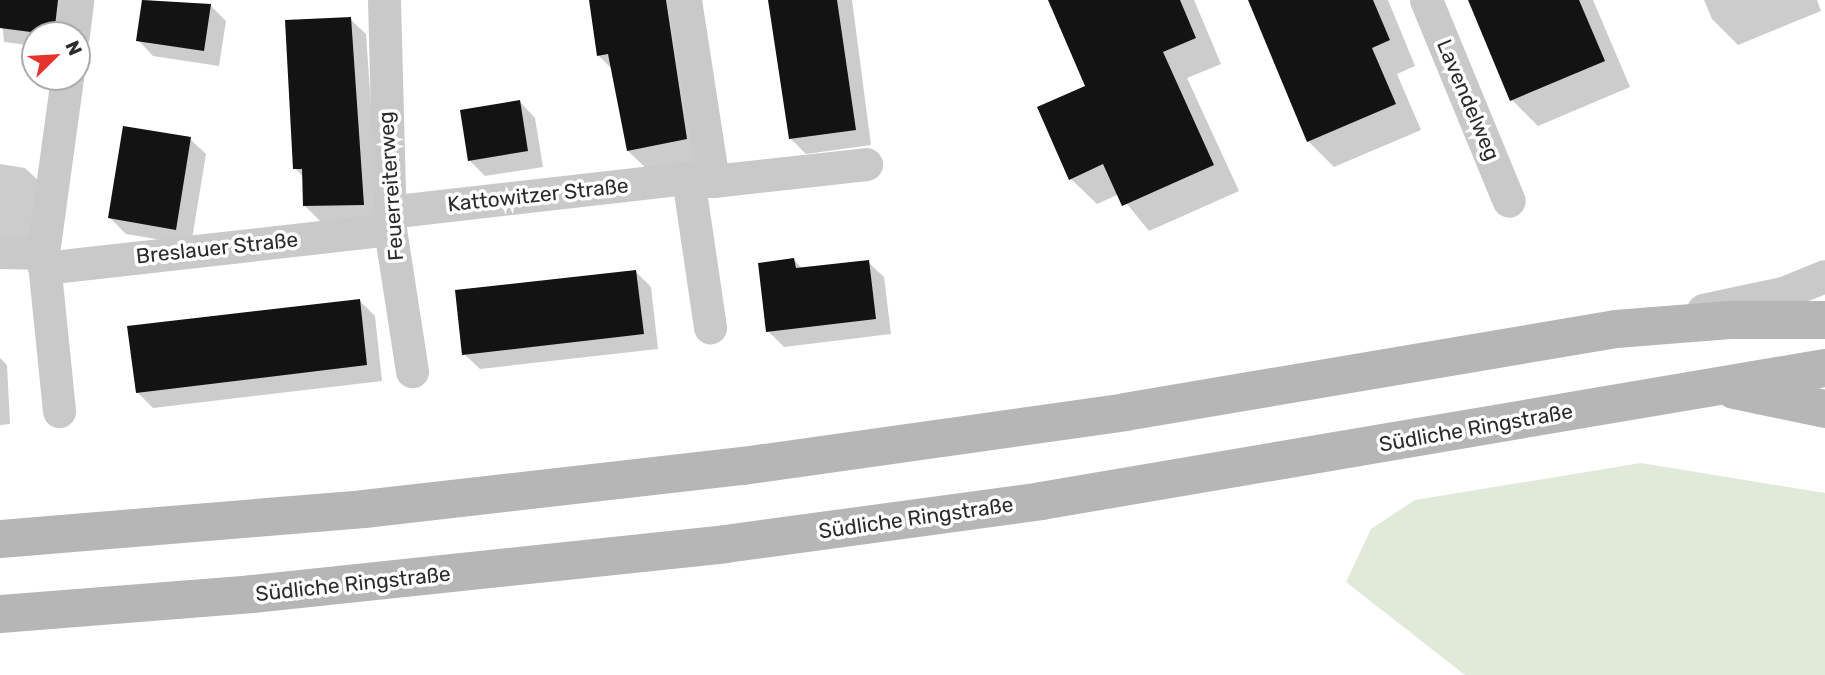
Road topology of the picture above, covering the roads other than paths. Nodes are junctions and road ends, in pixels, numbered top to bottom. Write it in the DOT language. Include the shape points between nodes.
graph roads {
  1 [pos="78,0"];
  2 [pos="384,0"];
  3 [pos="685,0"];
  4 [pos="1426,0"];
  5 [pos="75,21"];
  6 [pos="65,91"];
  7 [pos="866,164"];
  8 [pos="701,179"];
  9 [pos="1509,201"];
  10 [pos="389,220"];
  11 [pos="0,252"];
  12 [pos="43,260"];
  13 [pos="1825,275"];
  14 [pos="1825,320"];
  15 [pos="710,327"];
  16 [pos="1616,329"];
  17 [pos="1825,368"];
  18 [pos="412,370"];
  19 [pos="1712,385"];
  20 [pos="1825,409"];
  21 [pos="59,411"];
  22 [pos="0,539"];
  23 [pos="0,614"];
  1 -- 5 [label="street"];
  2 -- 10 [label="street, Feuerreiterweg"];
  3 -- 8 [label="street"];
  4 -- 9 [label="street, Lavendelweg"];
  6 -- 12 [label="street"];
  7 -- 8 [label="street, Kattowitzer Straße"];
  8 -- 10 [label="street, Kattowitzer Straße"];
  8 -- 15 [label="street"];
  10 -- 12 [label="street, Breslauer Straße"];
  10 -- 18 [label="street, Feuerreiterweg"];
  11 -- 12 [label="street, Breslauer Straße"];
  12 -- 21 [label="street"];
  13 -- 16 [label="street" via="1783,293"];
  14 -- 16 [label="main road" via="1730,320"];
  16 -- 22 [label="main road" via="1125,412 743,466 364,509"];
  17 -- 19 [label="main road, Südliche Ringstraße"];
  19 -- 20 [label="main road"];
  19 -- 23 [label="main road, Südliche Ringstraße" via="1357,450 1041,501 738,542 252,594"];
}
